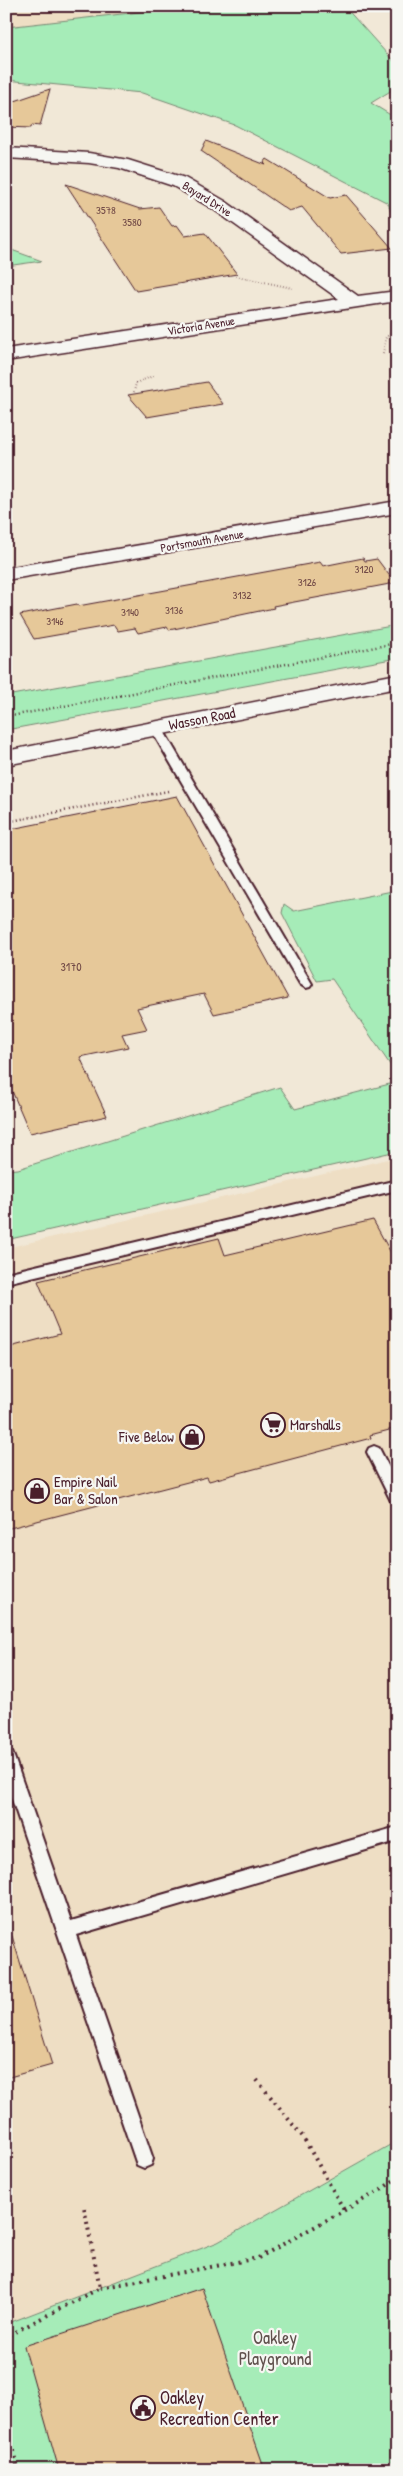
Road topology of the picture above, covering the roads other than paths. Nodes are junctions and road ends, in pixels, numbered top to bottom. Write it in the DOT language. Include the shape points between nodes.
graph roads {
  1 [pos="6,153"];
  2 [pos="397,296"];
  3 [pos="354,302"];
  4 [pos="6,355"];
  5 [pos="397,507"];
  6 [pos="6,574"];
  7 [pos="397,681"];
  8 [pos="156,728"];
  9 [pos="6,758"];
  10 [pos="306,984"];
  11 [pos="397,1185"];
  12 [pos="6,1278"];
  13 [pos="374,1452"];
  14 [pos="397,1498"];
  15 [pos="6,1757"];
  16 [pos="397,1834"];
  17 [pos="68,1930"];
  18 [pos="144,2159"];
  1 -- 3 [label="street, Bayard Drive" via="122,164 179,182 219,205"];
  2 -- 3 [label="street, Victoria Avenue"];
  3 -- 4 [label="street, Victoria Avenue"];
  5 -- 6 [label="street, Portsmouth Avenue"];
  7 -- 8 [label="street, Wasson Road"];
  8 -- 9 [label="street, Wasson Road"];
  8 -- 10 [label="lane"];
  11 -- 12 [label="lane"];
  13 -- 14 [label="lane"];
  15 -- 17 [label="lane"];
  16 -- 17 [label="lane"];
  17 -- 18 [label="lane"];
}
